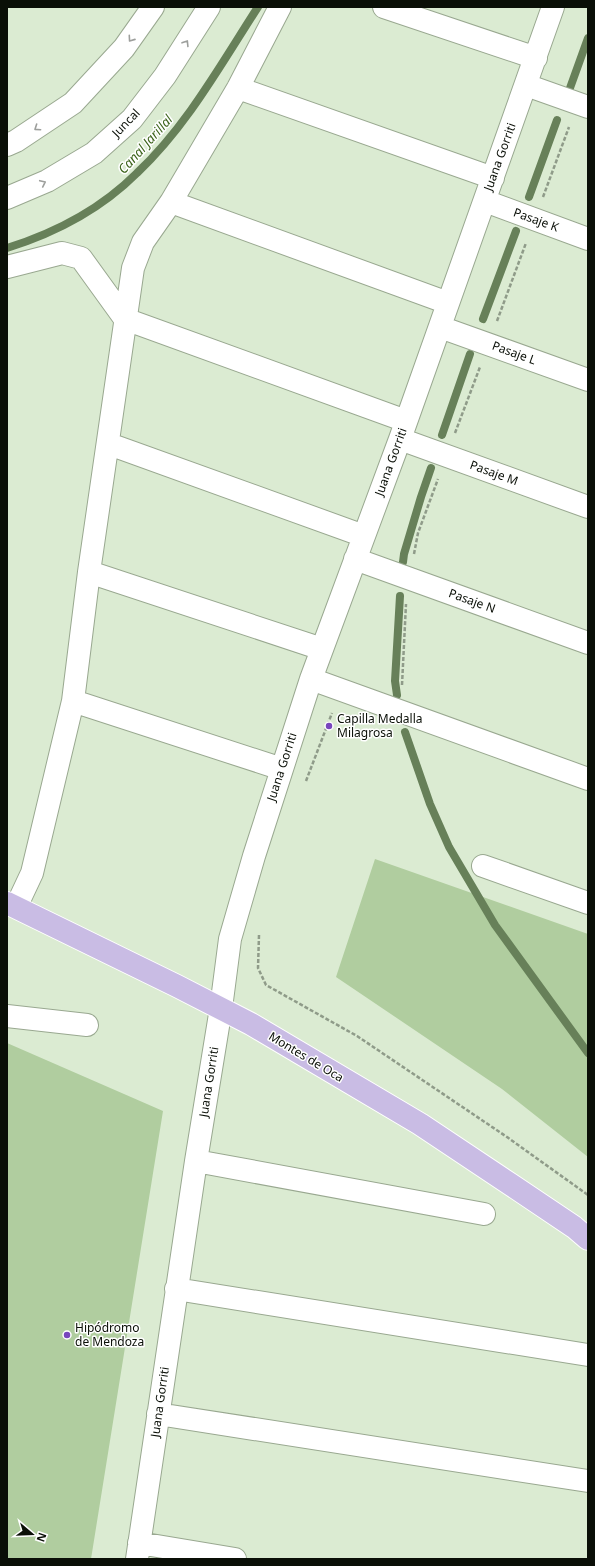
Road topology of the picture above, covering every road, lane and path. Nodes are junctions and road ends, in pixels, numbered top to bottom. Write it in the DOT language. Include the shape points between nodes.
graph roads {
  1 [pos="153,7"];
  2 [pos="209,7"];
  3 [pos="280,7"];
  4 [pos="384,7"];
  5 [pos="553,7"];
  6 [pos="536,58"];
  7 [pos="526,85"];
  8 [pos="238,88"];
  9 [pos="583,105"];
  10 [pos="7,145"];
  11 [pos="493,178"];
  12 [pos="7,198"];
  13 [pos="485,201"];
  14 [pos="171,202"];
  15 [pos="535,220"];
  16 [pos="588,239"];
  17 [pos="7,267"];
  18 [pos="448,303"];
  19 [pos="125,319"];
  20 [pos="440,327"];
  21 [pos="488,344"];
  22 [pos="588,380"];
  23 [pos="403,430"];
  24 [pos="109,444"];
  25 [pos="447,456"];
  26 [pos="588,507"];
  27 [pos="364,536"];
  28 [pos="355,559"];
  29 [pos="89,572"];
  30 [pos="410,579"];
  31 [pos="588,643"];
  32 [pos="322,649"];
  33 [pos="311,679"];
  34 [pos="341,690"];
  35 [pos="73,701"];
  36 [pos="401,712"];
  37 [pos="282,769"];
  38 [pos="588,779"];
  39 [pos="305,785"];
  40 [pos="483,866"];
  41 [pos="588,903"];
  42 [pos="11,905"];
  43 [pos="259,930"];
  44 [pos="221,1008"];
  45 [pos="7,1016"];
  46 [pos="87,1025"];
  47 [pos="196,1161"];
  48 [pos="588,1195"];
  49 [pos="484,1214"];
  50 [pos="588,1239"];
  51 [pos="176,1289"];
  52 [pos="588,1355"];
  53 [pos="158,1414"];
  54 [pos="588,1482"];
  55 [pos="138,1551"];
  56 [pos="235,1559"];
  1 -- 10 [label="street, one-way" via="124,48 73,103"];
  12 -- 2 [label="street, Juncal, one-way" via="47,181 94,154 132,119 166,76"];
  3 -- 8 [label="street"];
  4 -- 6 [label="street"];
  5 -- 6 [label="street, Juana Gorriti"];
  6 -- 7 [label="street, Juana Gorriti"];
  7 -- 9 [label="street"];
  7 -- 11 [label="street, Juana Gorriti"];
  8 -- 11 [label="street"];
  8 -- 14 [label="street"];
  9 -- 15 [label="path"];
  11 -- 13 [label="street, Juana Gorriti"];
  13 -- 15 [label="street, Pasaje K"];
  13 -- 18 [label="street, Juana Gorriti"];
  14 -- 18 [label="street"];
  14 -- 19 [label="street" via="143,242 133,268"];
  15 -- 16 [label="street, Pasaje K"];
  15 -- 21 [label="path"];
  17 -- 19 [label="street" via="62,253 81,258"];
  18 -- 20 [label="street, Juana Gorriti"];
  19 -- 23 [label="street, Pasaje M"];
  19 -- 24 [label="street"];
  20 -- 21 [label="street, Pasaje L"];
  20 -- 23 [label="street, Juana Gorriti"];
  21 -- 22 [label="street, Pasaje L"];
  21 -- 25 [label="path"];
  23 -- 25 [label="street, Pasaje M"];
  23 -- 27 [label="street, Juana Gorriti"];
  24 -- 27 [label="street"];
  24 -- 29 [label="street"];
  25 -- 26 [label="street, Pasaje M"];
  25 -- 30 [label="path" via="418,533"];
  27 -- 28 [label="street, Juana Gorriti"];
  28 -- 30 [label="street, Pasaje N"];
  28 -- 32 [label="street, Juana Gorriti"];
  29 -- 32 [label="street"];
  29 -- 35 [label="street"];
  30 -- 31 [label="street, Pasaje N"];
  30 -- 36 [label="path" via="406,603"];
  32 -- 33 [label="street, Juana Gorriti"];
  33 -- 34 [label="street"];
  33 -- 37 [label="street, Juana Gorriti"];
  34 -- 36 [label="street"];
  34 -- 39 [label="path"];
  35 -- 37 [label="street"];
  35 -- 42 [label="street" via="32,873"];
  36 -- 38 [label="street"];
  37 -- 44 [label="street, Juana Gorriti" via="230,939"];
  40 -- 41 [label="street"];
  42 -- 44 [label="main road, Montes de Oca"];
  43 -- 48 [label="path" via="258,968 266,985 357,1036"];
  44 -- 47 [label="street, Juana Gorriti"];
  44 -- 50 [label="main road, Montes de Oca" via="420,1124 523,1192"];
  45 -- 46 [label="street"];
  47 -- 49 [label="street"];
  47 -- 51 [label="street, Juana Gorriti"];
  51 -- 52 [label="street"];
  51 -- 53 [label="street, Juana Gorriti"];
  53 -- 54 [label="street"];
  53 -- 55 [label="street, Juana Gorriti"];
  55 -- 56 [label="street"];
}
